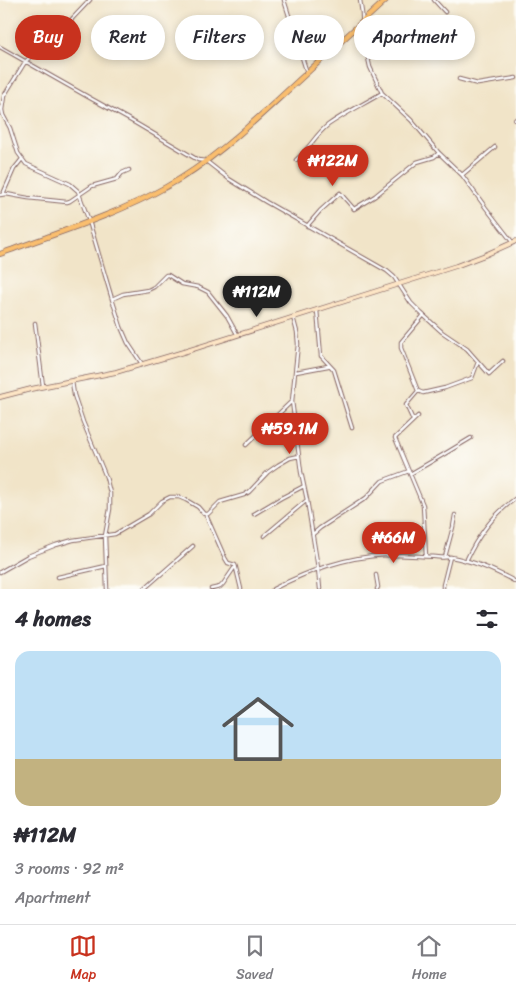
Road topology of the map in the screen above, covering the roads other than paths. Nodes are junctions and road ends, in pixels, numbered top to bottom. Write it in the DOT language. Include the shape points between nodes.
graph roads {
  1 [pos="90,0"];
  2 [pos="284,0"];
  3 [pos="360,0"];
  4 [pos="386,0"];
  5 [pos="434,0"];
  6 [pos="445,12"];
  7 [pos="362,15"];
  8 [pos="370,15"];
  9 [pos="354,29"];
  10 [pos="0,47"];
  11 [pos="368,60"];
  12 [pos="25,62"];
  13 [pos="307,73"];
  14 [pos="516,78"];
  15 [pos="459,79"];
  16 [pos="382,93"];
  17 [pos="2,116"];
  18 [pos="495,147"];
  19 [pos="439,153"];
  20 [pos="22,159"];
  21 [pos="296,160"];
  22 [pos="206,161"];
  23 [pos="129,170"];
  24 [pos="462,175"];
  25 [pos="1,194"];
  26 [pos="80,195"];
  27 [pos="90,221"];
  28 [pos="307,226"];
  29 [pos="514,242"];
  30 [pos="0,254"];
  31 [pos="399,285"];
  32 [pos="112,300"];
  33 [pos="317,310"];
  34 [pos="423,316"];
  35 [pos="293,317"];
  36 [pos="35,323"];
  37 [pos="237,334"];
  38 [pos="503,361"];
  39 [pos="478,362"];
  40 [pos="142,364"];
  41 [pos="328,366"];
  42 [pos="295,372"];
  43 [pos="72,381"];
  44 [pos="43,386"];
  45 [pos="418,391"];
  46 [pos="0,397"];
  47 [pos="292,401"];
  48 [pos="418,416"];
  49 [pos="412,420"];
  50 [pos="352,428"];
  51 [pos="471,438"];
  52 [pos="246,445"];
  53 [pos="299,456"];
  54 [pos="409,472"];
  55 [pos="304,486"];
  56 [pos="516,498"];
  57 [pos="307,500"];
  58 [pos="206,514"];
  59 [pos="254,514"];
  60 [pos="455,516"];
  61 [pos="313,534"];
  62 [pos="105,536"];
  63 [pos="264,536"];
  64 [pos="193,546"];
  65 [pos="426,556"];
  66 [pos="445,557"];
  67 [pos="450,557"];
  68 [pos="466,561"];
  69 [pos="106,566"];
  70 [pos="236,568"];
  71 [pos="318,568"];
  72 [pos="0,572"];
  73 [pos="376,575"];
  74 [pos="58,577"];
  75 [pos="516,582"];
  76 [pos="107,589"];
  77 [pos="144,589"];
  78 [pos="210,589"];
  79 [pos="241,589"];
  80 [pos="273,589"];
  81 [pos="320,589"];
  82 [pos="377,589"];
  83 [pos="443,589"];
  1 -- 12 [label="street"];
  2 -- 13 [label="street"];
  3 -- 7 [label="street"];
  4 -- 8 [label="main road"];
  5 -- 6 [label="street"];
  9 -- 13 [label="main road"];
  10 -- 12 [label="street"];
  11 -- 16 [label="street"];
  12 -- 17 [label="street" via="4,96"];
  12 -- 22 [label="street" via="198,160"];
  13 -- 22 [label="main road"];
  14 -- 15 [label="street" via="478,84"];
  16 -- 19 [label="street"];
  16 -- 21 [label="street" via="328,126"];
  17 -- 20 [label="street"];
  18 -- 24 [label="street"];
  19 -- 24 [label="street"];
  19 -- 28 [label="street" via="417,162 354,209 340,193"];
  20 -- 25 [label="street"];
  20 -- 26 [label="street" via="31,168 70,184"];
  22 -- 27 [label="main road" via="167,187"];
  22 -- 28 [label="street" via="229,179"];
  23 -- 26 [label="street" via="117,179 92,186"];
  24 -- 29 [label="street"];
  25 -- 26 [label="street" via="63,202"];
  26 -- 27 [label="street"];
  27 -- 30 [label="main road"];
  27 -- 32 [label="street"];
  28 -- 31 [label="street" via="387,271"];
  29 -- 31 [label="main road"];
  31 -- 33 [label="main road"];
  31 -- 34 [label="street"];
  32 -- 37 [label="street" via="123,294 148,290 168,275 182,284 208,292"];
  32 -- 40 [label="street" via="128,342"];
  33 -- 35 [label="main road"];
  33 -- 41 [label="street" via="321,356"];
  34 -- 39 [label="street" via="467,349"];
  34 -- 45 [label="street" via="401,342"];
  35 -- 37 [label="main road"];
  35 -- 42 [label="street" via="298,344"];
  36 -- 44 [label="street"];
  37 -- 40 [label="main road"];
  38 -- 39 [label="street" via="489,374"];
  39 -- 45 [label="street" via="472,378 422,394"];
  40 -- 43 [label="main road"];
  41 -- 42 [label="street"];
  41 -- 50 [label="street" via="334,370"];
  42 -- 47 [label="street"];
  43 -- 44 [label="main road"];
  43 -- 62 [label="street" via="83,422 108,484 110,508"];
  44 -- 46 [label="main road"];
  45 -- 49 [label="street" via="406,405"];
  47 -- 52 [label="street"];
  47 -- 53 [label="street"];
  48 -- 49 [label="street"];
  49 -- 54 [label="street" via="395,438"];
  51 -- 54 [label="street"];
  53 -- 55 [label="street"];
  53 -- 58 [label="street" via="268,472 249,492 220,502"];
  54 -- 61 [label="street" via="382,481 366,498"];
  54 -- 65 [label="street" via="423,505"];
  55 -- 57 [label="street"];
  55 -- 59 [label="street"];
  56 -- 68 [label="street" via="484,530"];
  57 -- 61 [label="street"];
  57 -- 63 [label="street"];
  58 -- 62 [label="street" via="186,500 170,497 149,514 115,534"];
  58 -- 70 [label="street" via="228,564"];
  60 -- 66 [label="street"];
  61 -- 71 [label="street"];
  62 -- 69 [label="street"];
  62 -- 72 [label="street" via="56,545"];
  64 -- 77 [label="street"];
  65 -- 66 [label="street"];
  65 -- 71 [label="street" via="366,557"];
  66 -- 67 [label="street"];
  67 -- 68 [label="street"];
  67 -- 83 [label="street"];
  68 -- 75 [label="street"];
  69 -- 74 [label="street"];
  69 -- 76 [label="street"];
  70 -- 78 [label="street" via="224,584"];
  70 -- 79 [label="street"];
  71 -- 80 [label="street"];
  71 -- 81 [label="street"];
  73 -- 82 [label="street"];
}
